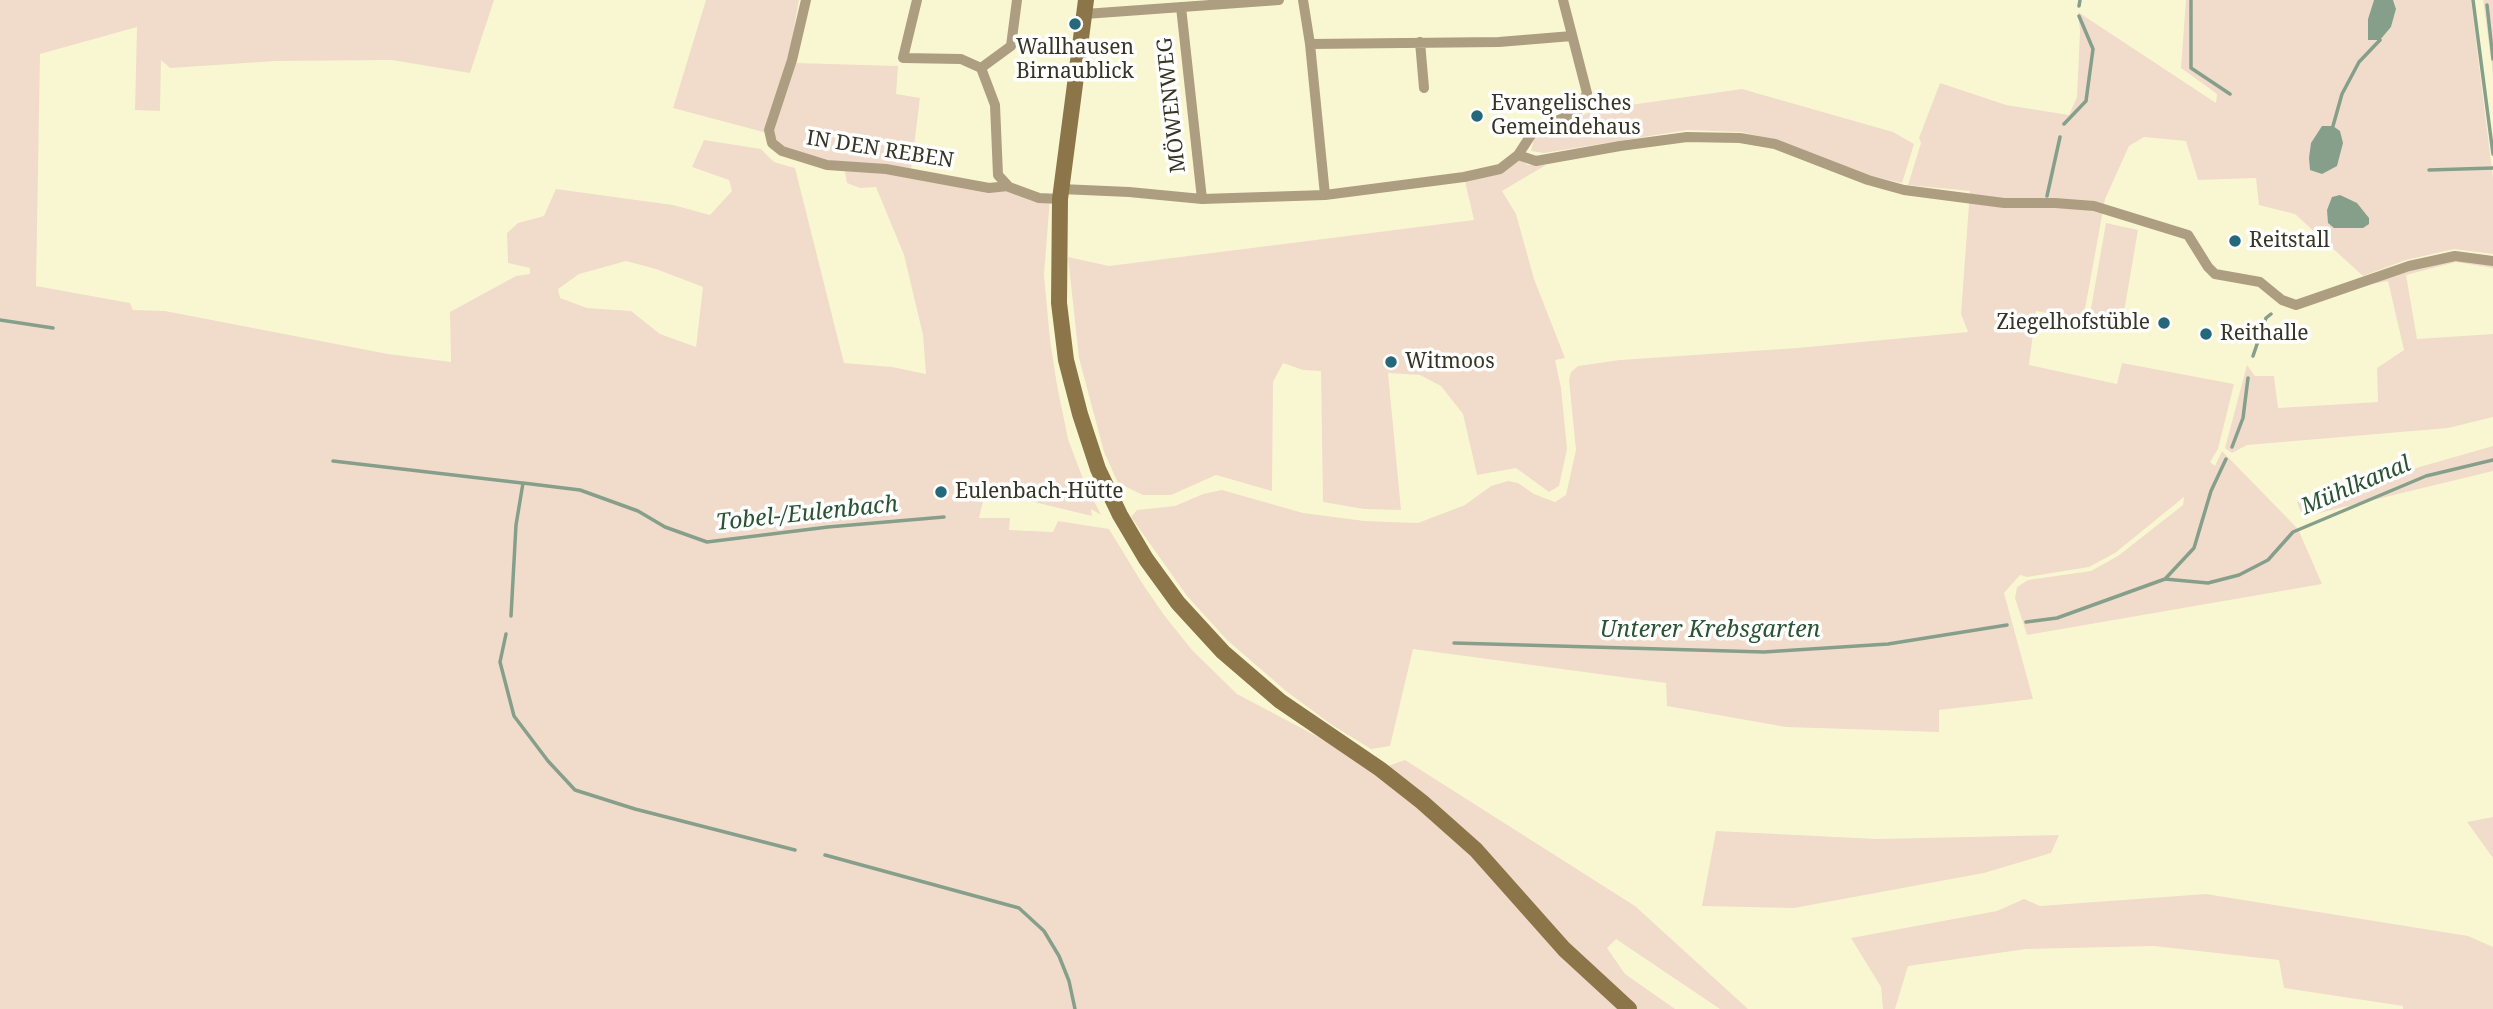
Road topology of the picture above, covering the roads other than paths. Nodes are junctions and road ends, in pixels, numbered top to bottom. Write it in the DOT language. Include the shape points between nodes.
graph roads {
  1 [pos="806,0"];
  2 [pos="917,0"];
  3 [pos="1017,0"];
  4 [pos="1279,0"];
  5 [pos="1303,0"];
  6 [pos="1563,0"];
  7 [pos="1237,2"];
  8 [pos="1085,7"];
  9 [pos="1181,7"];
  10 [pos="1572,36"];
  11 [pos="1420,42"];
  12 [pos="1310,44"];
  13 [pos="981,68"];
  14 [pos="1424,88"];
  15 [pos="1518,155"];
  16 [pos="1008,186"];
  17 [pos="1325,195"];
  18 [pos="1202,199"];
  19 [pos="1060,201"];
  20 [pos="2493,261"];
  21 [pos="1629,1009"];
  1 -- 16 [label="street, IN DEN REBEN" via="769,130 772,143 782,151 827,165 886,169 989,188"];
  2 -- 13 [label="street" via="903,58 961,59"];
  3 -- 13 [label="street" via="1011,46"];
  4 -- 7 [label="street"];
  5 -- 12 [label="street"];
  6 -- 10 [label="street"];
  7 -- 9 [label="street"];
  8 -- 9 [label="street"];
  8 -- 19 [label="main road"];
  9 -- 18 [label="street, MÖWENWEG"];
  10 -- 11 [label="street"];
  10 -- 15 [label="street" via="1587,93 1578,111 1533,132"];
  11 -- 12 [label="street"];
  11 -- 14 [label="street"];
  12 -- 17 [label="street"];
  13 -- 16 [label="street" via="995,105 998,175"];
  15 -- 17 [label="street" via="1500,169 1464,177"];
  15 -- 20 [label="street" via="1536,161 1687,137 1740,138 1775,144 1904,190 2004,203 2094,205 2188,235 2215,274 2260,282 2296,305 2409,266 2455,256"];
  16 -- 19 [label="street"];
  17 -- 18 [label="street"];
  18 -- 19 [label="street" via="1129,192"];
  19 -- 21 [label="main road" via="1059,303 1066,359 1080,414 1098,469 1154,570 1223,652 1280,701 1422,802 1476,850 1564,950"];
}
